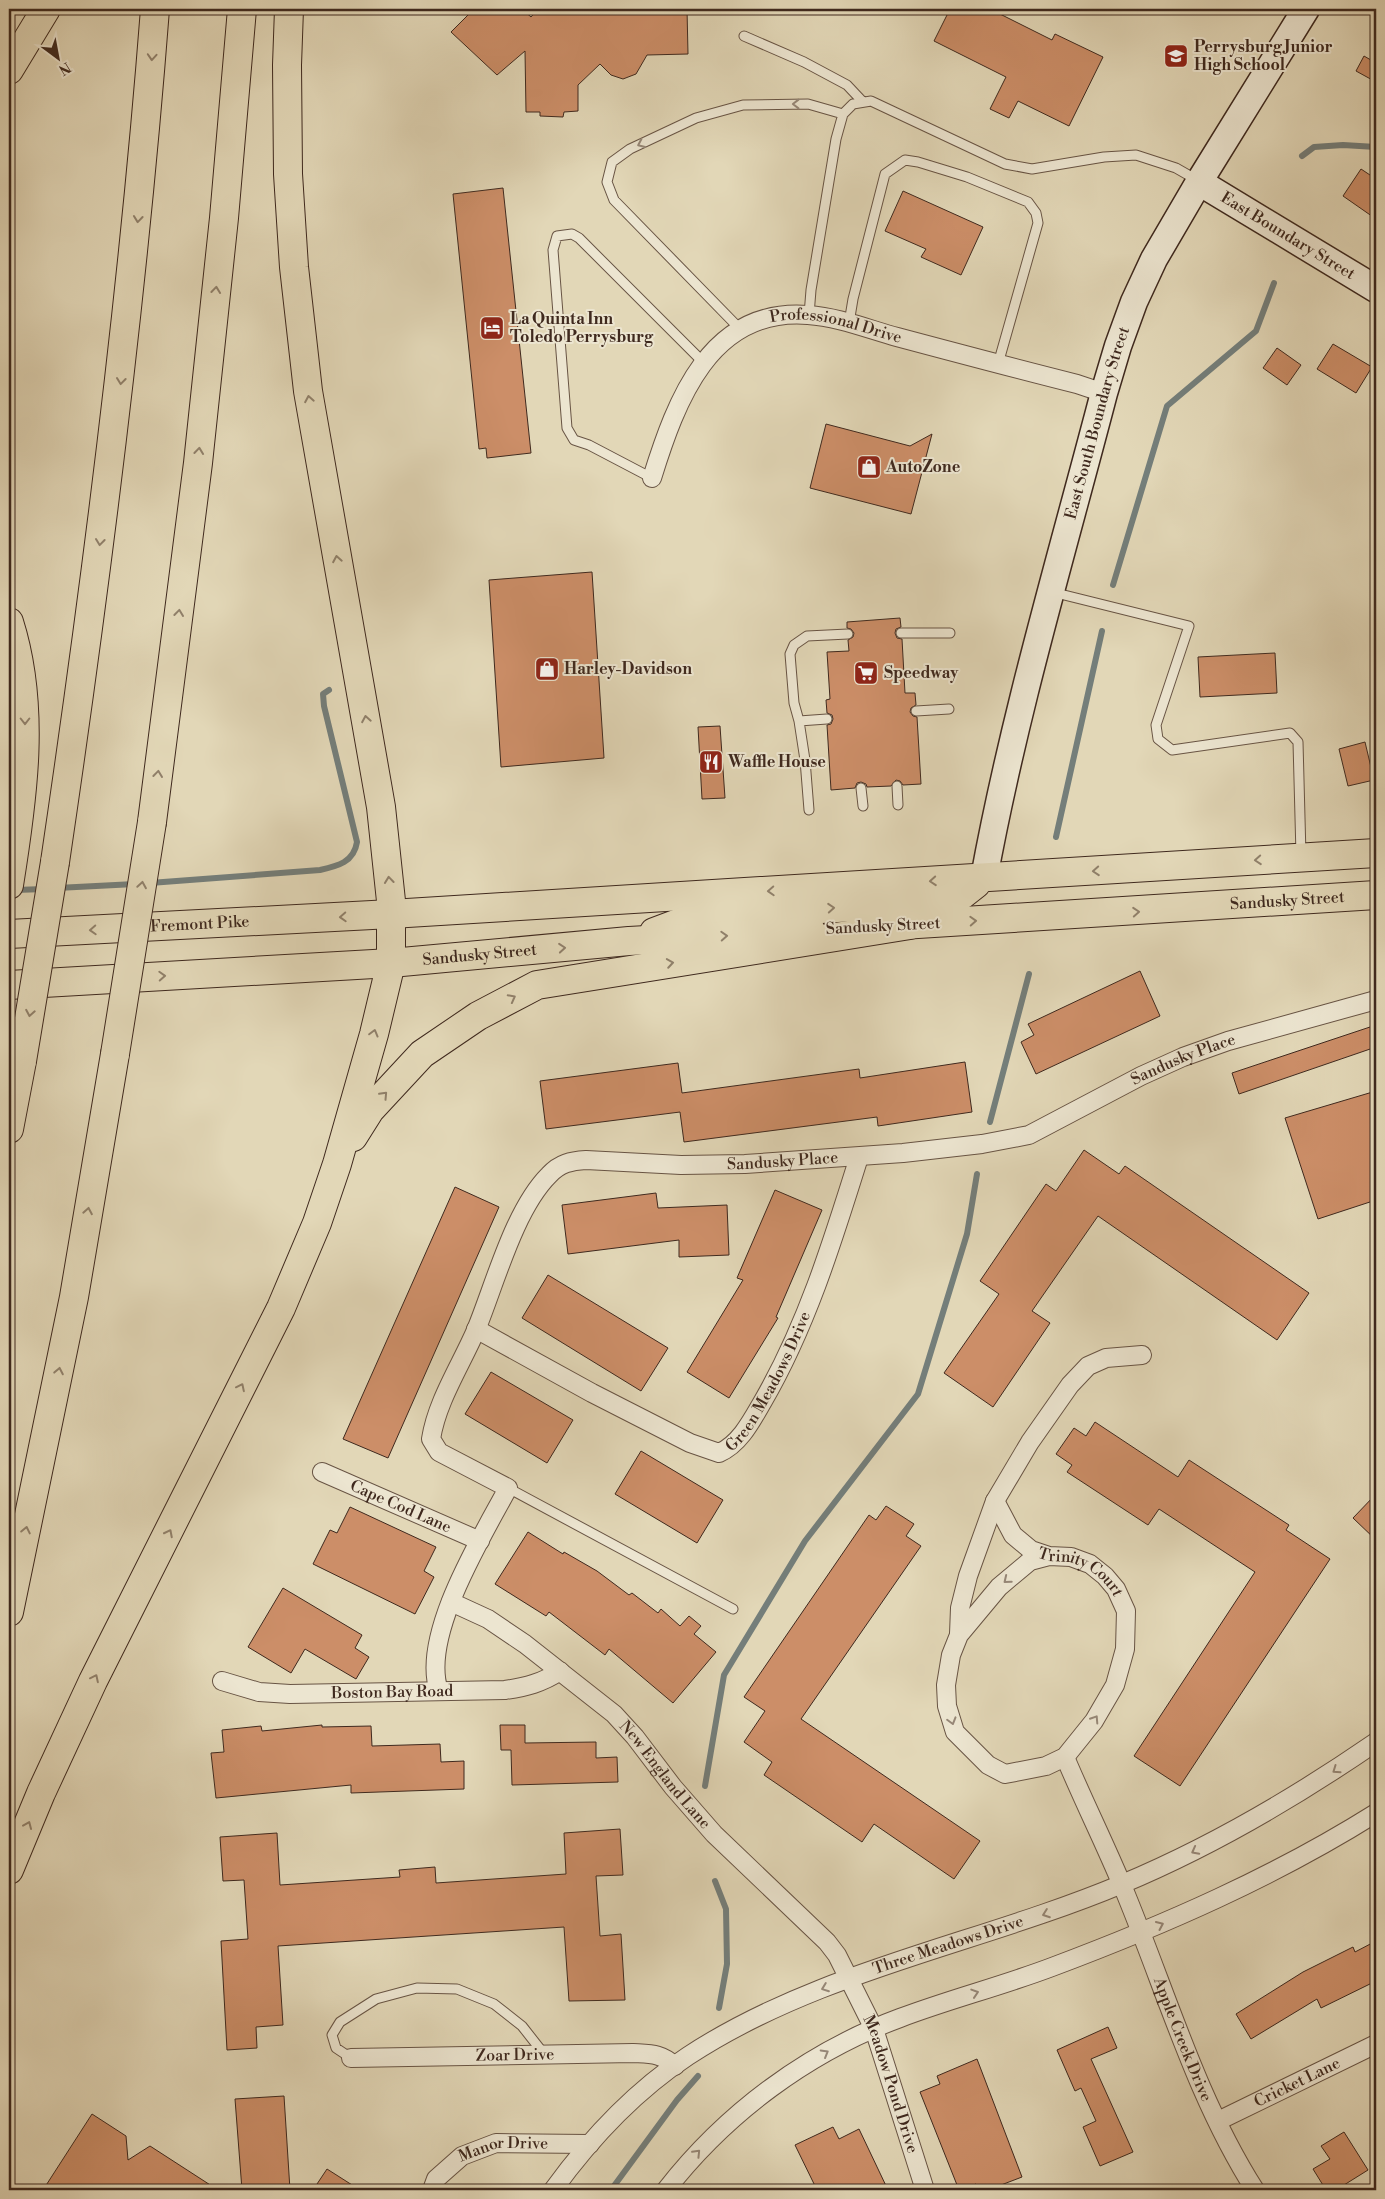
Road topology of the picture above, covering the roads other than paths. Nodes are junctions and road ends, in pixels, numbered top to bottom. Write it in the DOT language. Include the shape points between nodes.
graph roads {
  1 [pos="46,9"];
  2 [pos="155,9"];
  3 [pos="242,9"];
  4 [pos="289,9"];
  5 [pos="1306,9"];
  6 [pos="744,36"];
  7 [pos="9,70"];
  8 [pos="863,102"];
  9 [pos="843,114"];
  10 [pos="1199,182"];
  11 [pos="1376,289"];
  12 [pos="809,315"];
  13 [pos="849,324"];
  14 [pos="740,329"];
  15 [pos="704,363"];
  16 [pos="998,364"];
  17 [pos="1104,393"];
  18 [pos="652,478"];
  19 [pos="1052,592"];
  20 [pos="9,622"];
  21 [pos="901,633"];
  22 [pos="848,634"];
  23 [pos="950,634"];
  24 [pos="949,709"];
  25 [pos="916,712"];
  26 [pos="827,719"];
  27 [pos="799,721"];
  28 [pos="897,786"];
  29 [pos="861,788"];
  30 [pos="898,805"];
  31 [pos="863,806"];
  32 [pos="809,810"];
  33 [pos="1376,853"];
  34 [pos="1301,857"];
  35 [pos="984,878"];
  36 [pos="9,885"];
  37 [pos="1376,895"];
  38 [pos="392,914"];
  39 [pos="910,925"];
  40 [pos="9,934"];
  41 [pos="629,941"];
  42 [pos="391,963"];
  43 [pos="9,985"];
  44 [pos="1376,1000"];
  45 [pos="9,1130"];
  46 [pos="859,1157"];
  47 [pos="337,1164"];
  48 [pos="476,1329"];
  49 [pos="1142,1355"];
  50 [pos="322,1472"];
  51 [pos="508,1488"];
  52 [pos="995,1501"];
  53 [pos="480,1541"];
  54 [pos="1049,1556"];
  55 [pos="451,1602"];
  56 [pos="733,1609"];
  57 [pos="9,1612"];
  58 [pos="958,1634"];
  59 [pos="560,1671"];
  60 [pos="222,1681"];
  61 [pos="439,1691"];
  62 [pos="1376,1742"];
  63 [pos="1065,1757"];
  64 [pos="1376,1813"];
  65 [pos="9,1870"];
  66 [pos="1122,1884"];
  67 [pos="1140,1934"];
  68 [pos="849,1979"];
  69 [pos="874,2028"];
  70 [pos="1376,2044"];
  71 [pos="544,2054"];
  72 [pos="351,2058"];
  73 [pos="675,2066"];
  74 [pos="1218,2121"];
  75 [pos="590,2144"];
  76 [pos="432,2190"];
  77 [pos="553,2190"];
  78 [pos="666,2190"];
  79 [pos="925,2190"];
  80 [pos="1255,2190"];
  1 -- 7 [label="main road"];
  2 -- 45 [label="main road, one-way, bridge" via="122,373 91,618 55,862"];
  57 -- 3 [label="main road, one-way, bridge" via="74,1297 152,822 198,463"];
  38 -- 4 [label="main road, one-way" via="381,807 308,391 295,277 288,174"];
  5 -- 10 [label="street, East South Boundary Street"];
  6 -- 8 [label="lane" via="847,85"];
  8 -- 9 [label="lane" via="853,104"];
  8 -- 10 [label="lane" via="871,101 1004,164 1032,169 1136,155 1176,168"];
  9 -- 12 [label="lane" via="833,158"];
  9 -- 14 [label="lane, one-way" via="808,104 744,105 696,118 630,149 612,162 607,182 614,200"];
  10 -- 11 [label="street, East Boundary Street"];
  10 -- 17 [label="street, East South Boundary Street" via="1154,259 1134,302"];
  12 -- 13 [label="street, Professional Drive"];
  12 -- 14 [label="street, Professional Drive" via="769,318"];
  13 -- 16 [label="street, Professional Drive"];
  13 -- 16 [label="lane" via="885,174 905,160 918,162 967,177 1028,202 1036,213 1038,223"];
  14 -- 15 [label="street, Professional Drive"];
  15 -- 18 [label="street, Professional Drive" via="682,396"];
  15 -- 18 [label="lane" via="579,238 572,234 557,236 553,250 567,428 574,440"];
  16 -- 17 [label="street, Professional Drive"];
  17 -- 19 [label="street, East South Boundary Street"];
  19 -- 34 [label="lane" via="1189,626 1156,725 1158,739 1164,746 1172,750 1290,734 1298,742"];
  19 -- 35 [label="street, East South Boundary Street" via="1000,791"];
  20 -- 36 [label="main road, one-way" via="20,668 25,714 24,761"];
  21 -- 23 [label="lane"];
  22 -- 27 [label="lane" via="807,636 794,645 790,654"];
  24 -- 25 [label="lane"];
  26 -- 27 [label="lane"];
  27 -- 32 [label="lane"];
  28 -- 30 [label="lane"];
  29 -- 31 [label="lane"];
  33 -- 34 [label="main road"];
  34 -- 35 [label="main road, one-way"];
  35 -- 38 [label="main road, one-way"];
  41 -- 35 [label="main road, one-way" via="694,917 933,902 962,895"];
  39 -- 37 [label="main road, Sandusky Street, one-way"];
  38 -- 40 [label="main road, Fremont Pike, one-way"];
  38 -- 42 [label="main road"];
  41 -- 39 [label="main road, Sandusky Street, one-way"];
  47 -- 39 [label="main road, one-way" via="370,1110 422,1054 478,1016 537,985"];
  42 -- 41 [label="main road, Sandusky Street, one-way"];
  43 -- 42 [label="main road, one-way"];
  47 -- 42 [label="main road, one-way"];
  44 -- 46 [label="street, Sandusky Place" via="1228,1041 1183,1057 1029,1135 982,1144"];
  46 -- 48 [label="street, Sandusky Place" via="745,1164 586,1160 561,1164 530,1200 509,1243"];
  46 -- 48 [label="street, Green Meadows Drive" via="837,1230 780,1373 748,1426 728,1449 719,1453 690,1443"];
  65 -- 47 [label="main road, one-way" via="93,1681 281,1308 317,1223"];
  48 -- 51 [label="street, Sandusky Place" via="434,1422 431,1439 439,1452"];
  49 -- 52 [label="street" via="1106,1358 1088,1366 1070,1385 1030,1442"];
  50 -- 53 [label="street, Cape Cod Lane"];
  51 -- 53 [label="street"];
  51 -- 56 [label="lane"];
  52 -- 54 [label="street, Trinity Court" via="1012,1535 1031,1550"];
  52 -- 58 [label="street" via="968,1576"];
  53 -- 55 [label="street"];
  54 -- 58 [label="street, one-way" via="1030,1561 999,1586"];
  63 -- 54 [label="street, Trinity Court, one-way" via="1094,1721 1115,1685 1125,1649 1126,1611 1116,1589 1090,1564 1071,1557"];
  55 -- 59 [label="street, New England Lane" via="488,1619"];
  55 -- 61 [label="street" via="436,1651 434,1672"];
  58 -- 63 [label="street, one-way" via="948,1678 948,1706 955,1732 988,1765 1004,1774 1046,1766"];
  59 -- 61 [label="street, Boston Bay Road" via="525,1688"];
  59 -- 68 [label="street, New England Lane" via="614,1714 714,1834 828,1942"];
  60 -- 61 [label="street, Boston Bay Road" via="259,1692 290,1694"];
  62 -- 66 [label="street, Three Meadows Drive, one-way" via="1322,1780 1256,1819"];
  63 -- 66 [label="street"];
  67 -- 64 [label="street, one-way" via="1250,1884 1334,1840"];
  66 -- 67 [label="street, Apple Creek Drive"];
  66 -- 68 [label="street, Three Meadows Drive, one-way" via="1044,1914"];
  69 -- 67 [label="street, one-way"];
  67 -- 74 [label="street, Apple Creek Drive"];
  68 -- 69 [label="street, Meadow Pond Drive"];
  68 -- 73 [label="street, Three Meadows Drive, one-way" via="782,2005 734,2029"];
  78 -- 69 [label="street, one-way" via="683,2168 739,2113 789,2075 829,2050"];
  69 -- 79 [label="street, Meadow Pond Drive"];
  70 -- 74 [label="street, Cricket Lane"];
  71 -- 72 [label="street, Zoar Drive"];
  71 -- 72 [label="lane" via="522,2026 494,2004 457,1989 417,1988 376,1999 340,2022 332,2035 336,2048"];
  71 -- 73 [label="street, Zoar Drive" via="658,2055 666,2057"];
  73 -- 75 [label="street, Three Meadows Drive" via="639,2094"];
  74 -- 80 [label="street, Apple Creek Drive"];
  75 -- 76 [label="street, Manor Drive" via="496,2143 462,2156 436,2179"];
  75 -- 77 [label="street, Three Meadows Drive"];
}
